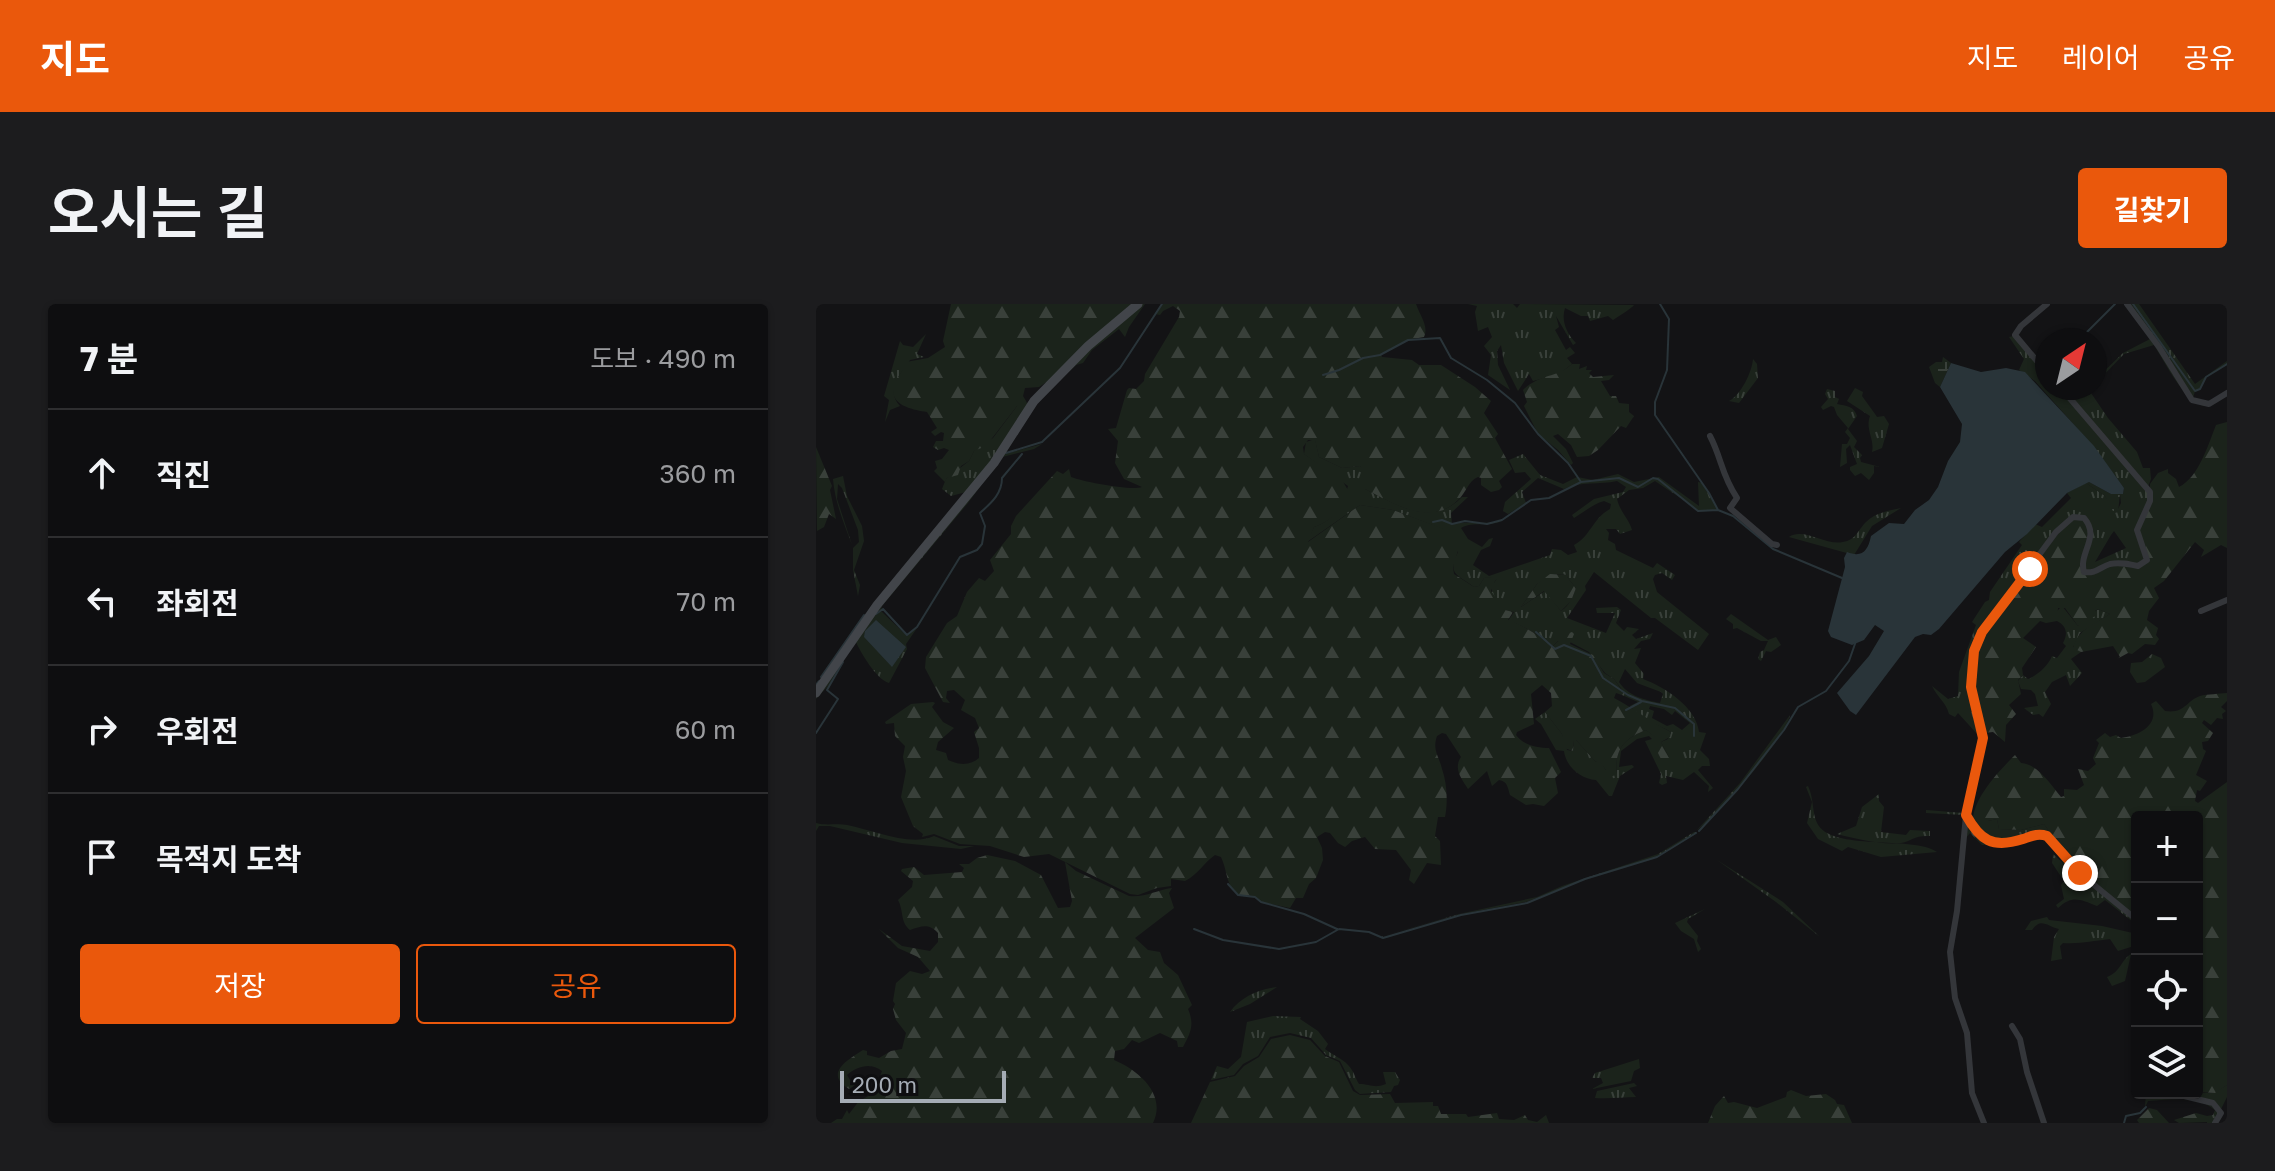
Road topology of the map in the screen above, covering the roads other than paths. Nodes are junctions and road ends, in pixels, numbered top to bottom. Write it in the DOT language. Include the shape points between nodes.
graph roads {
  1 [pos="1138,304"];
  2 [pos="2047,304"];
  3 [pos="2127,304"];
  4 [pos="2035,360"];
  5 [pos="2227,393"];
  6 [pos="2071,400"];
  7 [pos="1710,436"];
  8 [pos="1777,545"];
  9 [pos="2227,600"];
  10 [pos="2201,611"];
  11 [pos="816,693"];
  12 [pos="1966,815"];
  13 [pos="2131,915"];
  14 [pos="2012,1026"];
  15 [pos="2197,1099"];
  16 [pos="1984,1123"];
  17 [pos="2044,1123"];
  18 [pos="2215,1123"];
  1 -- 11 [label="street" via="1034,401 994,463 868,617"];
  2 -- 4 [label="street" via="2015,333"];
  3 -- 5 [label="street" via="2192,400 2209,404"];
  6 -- 12 [label="street" via="2150,492 2137,530 2147,560 2141,566 2110,564 2095,573 2084,572 2091,529 2084,518 2073,517 1988,624 1971,663 1983,738"];
  7 -- 8 [label="street" via="1720,470 1737,498 1730,508"];
  9 -- 10 [label="street"];
  12 -- 13 [label="street" via="1975,832 1988,841 2047,836"];
  12 -- 16 [label="street" via="1950,952 1955,998 1967,1033 1972,1093"];
  14 -- 17 [label="street"];
  15 -- 18 [label="street" via="2213,1103 2221,1113"];
}
